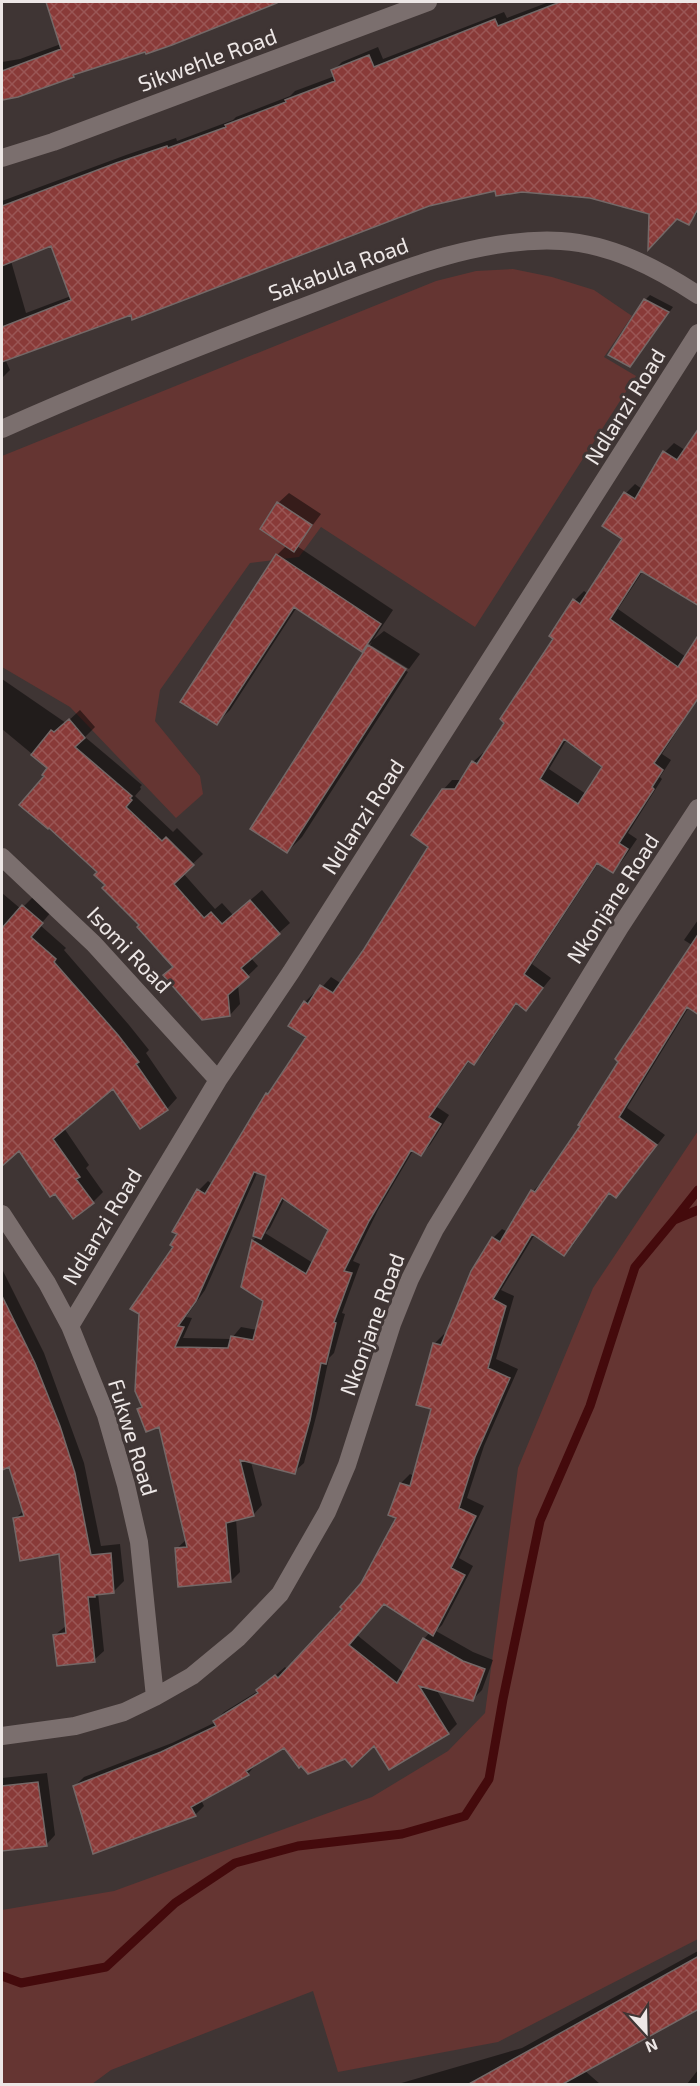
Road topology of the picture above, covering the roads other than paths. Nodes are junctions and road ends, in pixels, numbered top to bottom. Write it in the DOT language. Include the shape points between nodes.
graph roads {
  1 [pos="428,2"];
  2 [pos="2,158"];
  3 [pos="699,295"];
  4 [pos="699,333"];
  5 [pos="2,429"];
  6 [pos="699,808"];
  7 [pos="2,857"];
  8 [pos="218,1080"];
  9 [pos="2,1214"];
  10 [pos="69,1326"];
  11 [pos="154,1697"];
  12 [pos="2,1736"];
  1 -- 2 [label="street, Sikwehle Road"];
  3 -- 5 [label="street, Sakabula Road" via="662,272 600,247 561,241 505,244 421,262 68,399"];
  4 -- 8 [label="street, Ndlanzi Road"];
  6 -- 11 [label="street, Nkonjane Road" via="620,927 435,1229 392,1324 348,1465 327,1512 280,1594 238,1638 192,1676"];
  7 -- 8 [label="street, Isomi Road" via="94,944"];
  8 -- 10 [label="street, Ndlanzi Road"];
  9 -- 10 [label="street, Fukwe Road" via="47,1283"];
  10 -- 11 [label="street, Fukwe Road" via="106,1415 126,1485 139,1542"];
  11 -- 12 [label="street, Nkonjane Road" via="124,1712 75,1726"];
}
